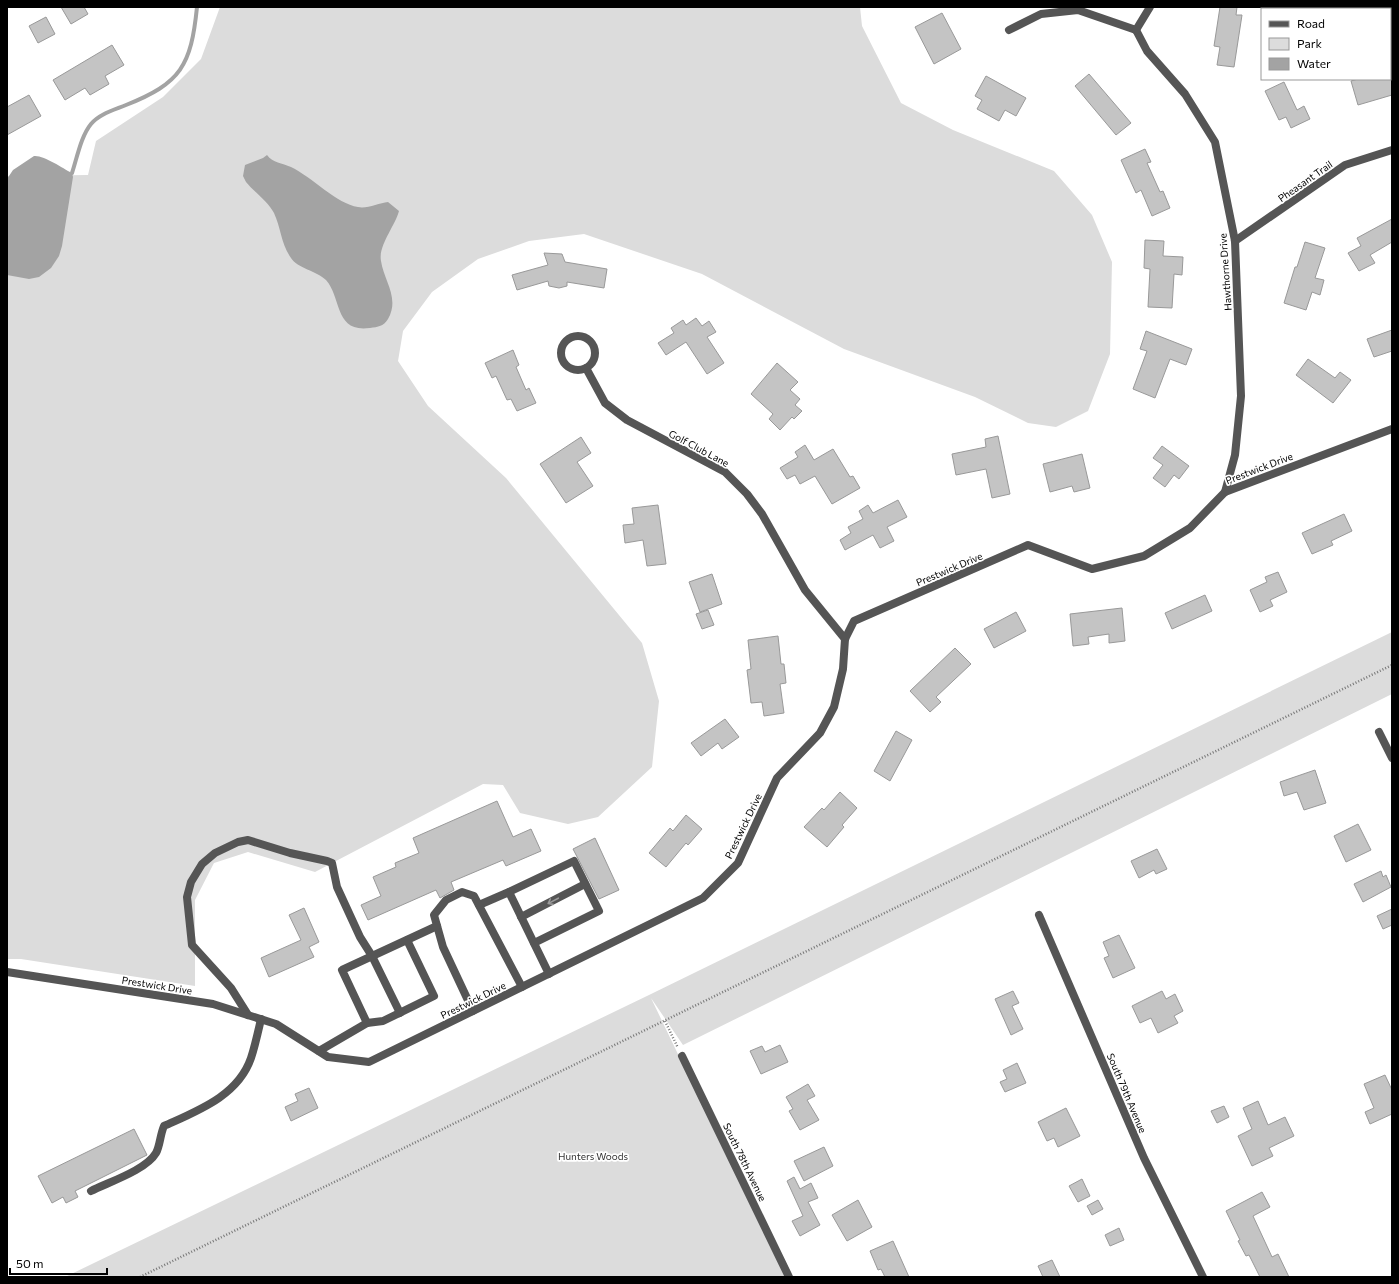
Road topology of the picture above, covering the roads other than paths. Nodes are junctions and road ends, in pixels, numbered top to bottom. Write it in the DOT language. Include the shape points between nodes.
graph roads {
  1 [pos="1150,7"];
  2 [pos="1009,30"];
  3 [pos="1136,30"];
  4 [pos="1392,150"];
  5 [pos="1235,241"];
  6 [pos="586,368"];
  7 [pos="1392,429"];
  8 [pos="1225,492"];
  9 [pos="845,639"];
  10 [pos="1379,732"];
  11 [pos="1392,758"];
  12 [pos="585,884"];
  13 [pos="509,892"];
  14 [pos="479,905"];
  15 [pos="1039,915"];
  16 [pos="521,918"];
  17 [pos="437,926"];
  18 [pos="407,940"];
  19 [pos="534,943"];
  20 [pos="372,956"];
  21 [pos="7,972"];
  22 [pos="549,974"];
  23 [pos="522,987"];
  24 [pos="473,1011"];
  25 [pos="400,1013"];
  26 [pos="248,1015"];
  27 [pos="261,1019"];
  28 [pos="367,1023"];
  29 [pos="319,1051"];
  30 [pos="682,1056"];
  31 [pos="91,1191"];
  32 [pos="789,1277"];
  33 [pos="1203,1277"];
  1 -- 3 [label="street"];
  2 -- 3 [label="street" via="1041,14 1078,10"];
  3 -- 5 [label="street, Hawthorne Drive" via="1147,51 1185,94 1215,142"];
  4 -- 5 [label="street, Pheasant Trail" via="1345,165"];
  5 -- 8 [label="street, Hawthorne Drive" via="1241,396 1234,455"];
  6 -- 6 [label="street" via="594,360 594,348 588,339 583,337 567,340 562,350 563,360 575,370"];
  6 -- 9 [label="street, Golf Club Lane" via="605,403 627,420 725,472 747,494 762,514 805,590"];
  7 -- 8 [label="street, Prestwick Drive"];
  8 -- 9 [label="street, Prestwick Drive" via="1190,528 1144,556 1092,569 1028,545 854,621"];
  9 -- 22 [label="street, Prestwick Drive" via="843,669 834,707 820,733 777,778 738,863 703,898"];
  10 -- 11 [label="street"];
  12 -- 13 [label="street" via="574,861"];
  12 -- 16 [label="street, one-way"];
  12 -- 19 [label="street" via="599,911"];
  13 -- 14 [label="street"];
  13 -- 16 [label="street"];
  14 -- 17 [label="street" via="474,896 462,892 446,900 434,915"];
  14 -- 23 [label="street"];
  15 -- 33 [label="street, South 79th Avenue" via="1144,1158"];
  16 -- 19 [label="street"];
  17 -- 18 [label="street"];
  17 -- 24 [label="street" via="443,947"];
  18 -- 20 [label="street"];
  18 -- 25 [label="street" via="434,996"];
  19 -- 22 [label="street"];
  20 -- 25 [label="street"];
  20 -- 26 [label="street" via="360,937 337,887 332,863 248,840 215,853 202,864 191,882 187,897 192,945 232,988"];
  20 -- 28 [label="street" via="342,970"];
  21 -- 26 [label="street, Prestwick Drive" via="213,1004"];
  22 -- 23 [label="street, Prestwick Drive"];
  23 -- 24 [label="street, Prestwick Drive"];
  24 -- 29 [label="street, Prestwick Drive" via="369,1062 328,1058"];
  25 -- 28 [label="street" via="383,1021"];
  26 -- 27 [label="street, Prestwick Drive"];
  27 -- 29 [label="street, Prestwick Drive" via="276,1024"];
  27 -- 31 [label="street" via="251,1059 238,1081 222,1097 164,1126 157,1152 148,1163"];
  28 -- 29 [label="street"];
  30 -- 32 [label="street, South 78th Avenue"];
}
